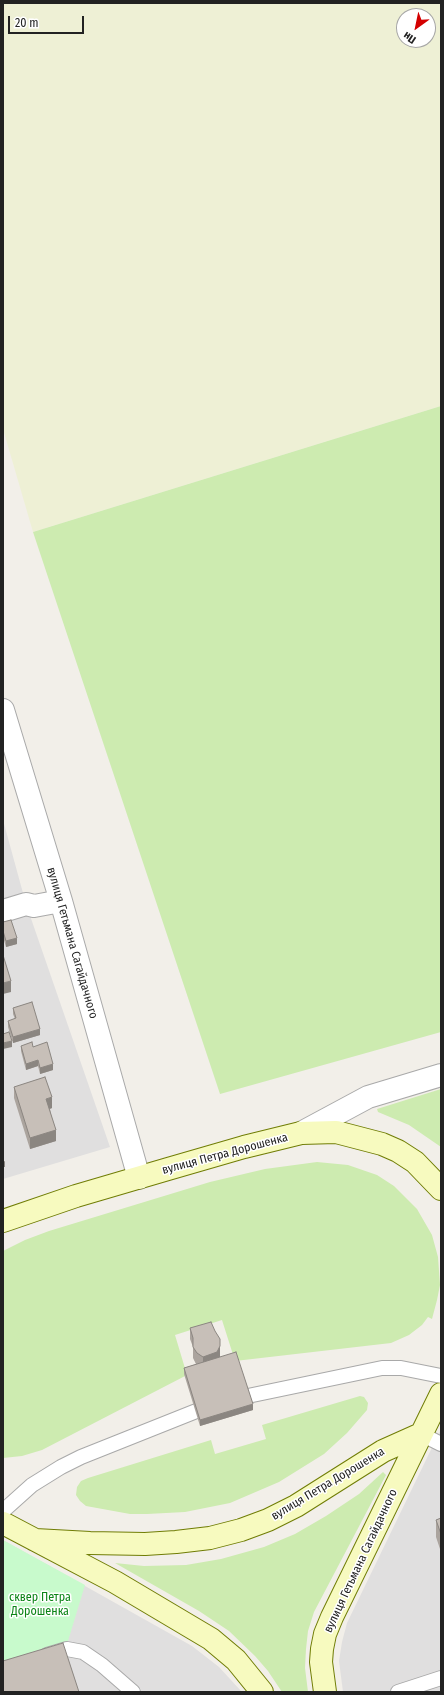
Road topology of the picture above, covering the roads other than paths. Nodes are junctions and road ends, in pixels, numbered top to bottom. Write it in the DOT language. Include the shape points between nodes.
graph roads {
  1 [pos="3,710"];
  2 [pos="61,901"];
  3 [pos="3,911"];
  4 [pos="441,1075"];
  5 [pos="301,1133"];
  6 [pos="138,1178"];
  7 [pos="441,1190"];
  8 [pos="3,1221"];
  9 [pos="441,1376"];
  10 [pos="441,1394"];
  11 [pos="421,1434"];
  12 [pos="441,1444"];
  13 [pos="3,1511"];
  14 [pos="3,1523"];
  15 [pos="35,1540"];
  16 [pos="31,1660"];
  17 [pos="441,1678"];
  18 [pos="133,1692"];
  19 [pos="262,1692"];
  20 [pos="325,1692"];
  21 [pos="398,1692"];
  1 -- 2 [label="street, вулиця Гетьмана Сагайдачного"];
  2 -- 3 [label="street" via="34,906 26,904"];
  2 -- 6 [label="street, вулиця Гетьмана Сагайдачного"];
  4 -- 5 [label="street, вулиця Петра Дорошенка" via="368,1097"];
  5 -- 6 [label="main road, вулиця Петра Дорошенка"];
  5 -- 7 [label="main road" via="336,1132 382,1144 415,1162"];
  6 -- 8 [label="main road, вулиця Петра Дорошенка"];
  9 -- 13 [label="lane" via="401,1368 382,1368 219,1402 61,1467 32,1485"];
  10 -- 11 [label="main road"];
  11 -- 12 [label="lane"];
  11 -- 15 [label="main road, вулиця Петра Дорошенка" via="383,1451 296,1506 241,1530 210,1538 145,1544"];
  11 -- 20 [label="main road, вулиця Гетьмана Сагайдачного" via="325,1634 321,1662"];
  14 -- 15 [label="main road, вулиця Петра Дорошенка"];
  15 -- 19 [label="main road" via="115,1582 212,1639 236,1660"];
  16 -- 18 [label="lane" via="67,1649 83,1652"];
  17 -- 21 [label="lane"];
}
